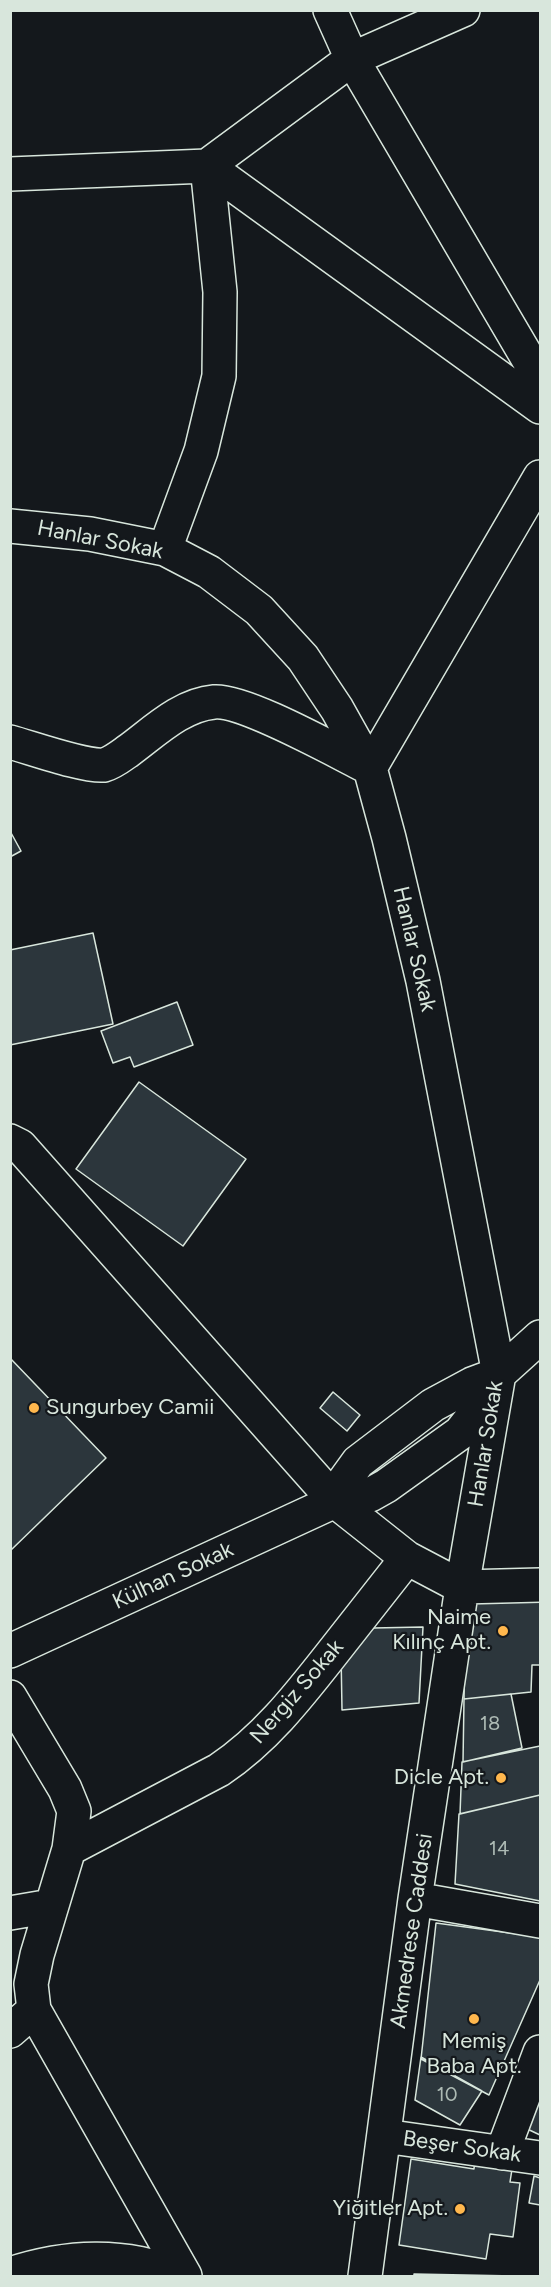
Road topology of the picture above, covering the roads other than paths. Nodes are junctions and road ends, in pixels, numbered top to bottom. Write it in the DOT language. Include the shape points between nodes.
graph roads {
  1 [pos="330,10"];
  2 [pos="463,10"];
  3 [pos="352,59"];
  4 [pos="207,166"];
  5 [pos="10,174"];
  6 [pos="540,379"];
  7 [pos="540,407"];
  8 [pos="540,477"];
  9 [pos="10,526"];
  10 [pos="165,549"];
  11 [pos="10,742"];
  12 [pos="370,768"];
  13 [pos="10,1141"];
  14 [pos="540,1337"];
  15 [pos="499,1374"];
  16 [pos="335,1501"];
  17 [pos="407,1558"];
  18 [pos="540,1585"];
  19 [pos="462,1587"];
  20 [pos="10,1651"];
  21 [pos="10,1697"];
  22 [pos="69,1849"];
  23 [pos="415,1899"];
  24 [pos="51,1906"];
  25 [pos="10,1913"];
  26 [pos="540,1921"];
  27 [pos="22,2020"];
  28 [pos="540,2052"];
  29 [pos="384,2136"];
  30 [pos="502,2153"];
  31 [pos="540,2158"];
  32 [pos="10,2274"];
  33 [pos="179,2277"];
  34 [pos="185,2277"];
  35 [pos="365,2277"];
  1 -- 3 [label="street"];
  2 -- 3 [label="street"];
  3 -- 4 [label="street"];
  3 -- 6 [label="street"];
  4 -- 5 [label="street"];
  4 -- 7 [label="street"];
  4 -- 10 [label="street" via="220,292 219,376 201,451"];
  8 -- 12 [label="street"];
  9 -- 10 [label="street, Hanlar Sokak" via="90,534"];
  10 -- 12 [label="street, Hanlar Sokak" via="209,572 259,609 303,658"];
  11 -- 12 [label="street" via="84,763 107,764 178,714 217,701 267,717"];
  12 -- 15 [label="street, Hanlar Sokak" via="423,981"];
  13 -- 16 [label="street" via="20,1146"];
  14 -- 15 [label="street"];
  15 -- 16 [label="street" via="433,1405 358,1462 337,1491"];
  15 -- 19 [label="street, Hanlar Sokak"];
  16 -- 17 [label="street"];
  16 -- 20 [label="street, Külhan Sokak"];
  17 -- 19 [label="street"];
  17 -- 22 [label="street, Nergiz Sokak" via="297,1697 242,1755"];
  18 -- 19 [label="street"];
  19 -- 23 [label="street, Akmedrese Caddesi"];
  21 -- 22 [label="street" via="74,1811"];
  22 -- 24 [label="street"];
  23 -- 26 [label="street"];
  23 -- 29 [label="street, Akmedrese Caddesi"];
  24 -- 25 [label="street"];
  24 -- 27 [label="street"];
  27 -- 34 [label="street"];
  28 -- 30 [label="street"];
  29 -- 30 [label="street, Beşer Sokak"];
  29 -- 35 [label="street, Akmedrese Caddesi"];
  30 -- 31 [label="street, Beşer Sokak"];
  32 -- 33 [label="street" via="54,2262 96,2259 142,2264"];
}
